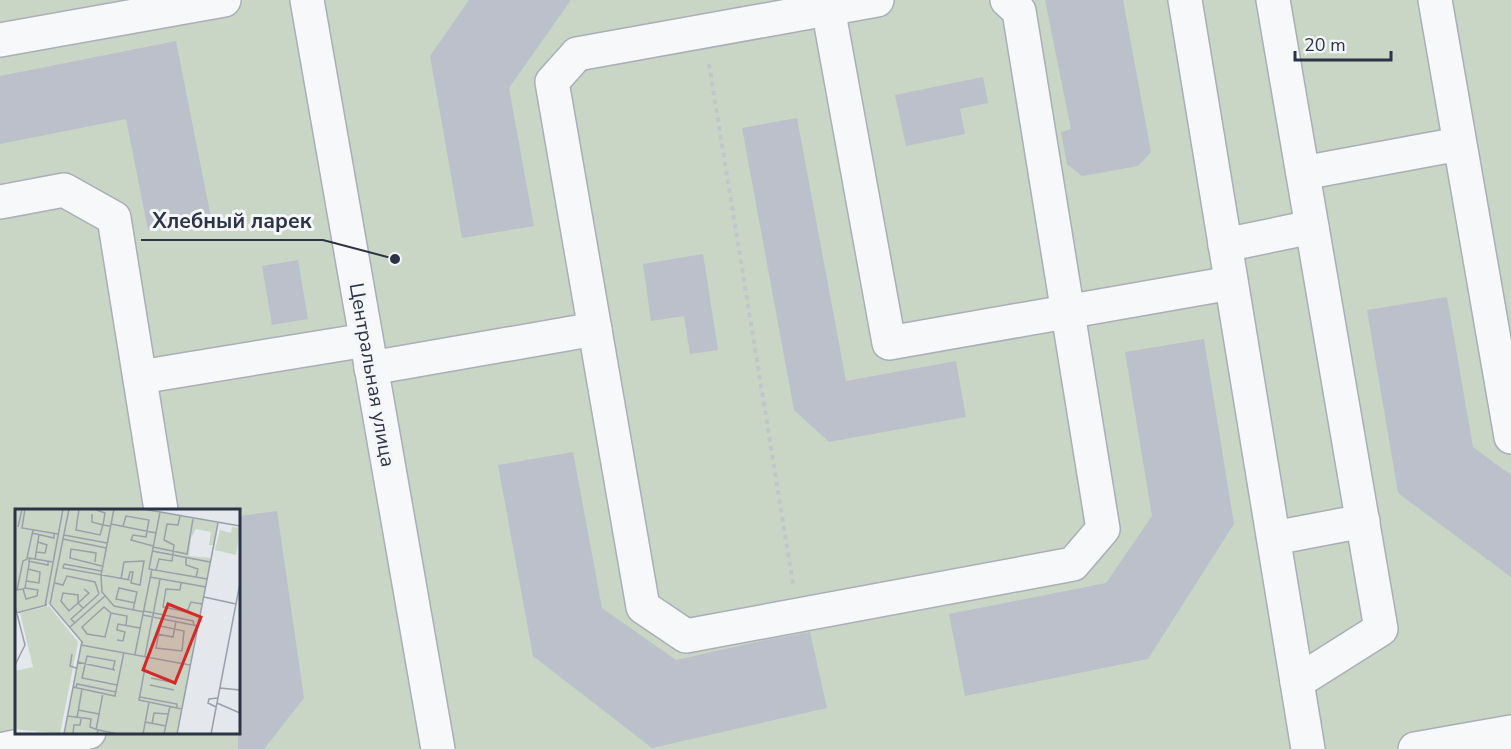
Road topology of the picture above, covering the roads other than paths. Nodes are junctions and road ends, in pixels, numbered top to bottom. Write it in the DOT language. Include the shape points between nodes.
graph roads {
  1 [pos="224,0"];
  2 [pos="307,0"];
  3 [pos="877,0"];
  4 [pos="1007,0"];
  5 [pos="1185,0"];
  6 [pos="1273,0"];
  7 [pos="1435,0"];
  8 [pos="828,8"];
  9 [pos="0,40"];
  10 [pos="1459,144"];
  11 [pos="1303,173"];
  12 [pos="0,202"];
  13 [pos="1312,227"];
  14 [pos="1225,245"];
  15 [pos="1231,283"];
  16 [pos="1068,311"];
  17 [pos="595,329"];
  18 [pos="368,354"];
  19 [pos="140,377"];
  20 [pos="1511,437"];
  21 [pos="161,509"];
  22 [pos="1363,521"];
  23 [pos="1274,538"];
  24 [pos="1298,682"];
  25 [pos="1511,732"];
  26 [pos="0,734"];
  27 [pos="79,734"];
  28 [pos="4,749"];
  29 [pos="438,749"];
  30 [pos="1308,749"];
  31 [pos="1415,749"];
  1 -- 9 [label="street"];
  2 -- 18 [label="street, Центральная улица"];
  3 -- 8 [label="street"];
  4 -- 16 [label="street" via="1018,11"];
  5 -- 14 [label="street"];
  6 -- 11 [label="street"];
  7 -- 10 [label="street"];
  8 -- 16 [label="street" via="889,343"];
  8 -- 17 [label="street" via="577,54 552,82"];
  10 -- 11 [label="street"];
  10 -- 20 [label="street"];
  11 -- 13 [label="street"];
  12 -- 19 [label="street" via="64,190 114,218"];
  13 -- 14 [label="street"];
  13 -- 22 [label="street"];
  14 -- 15 [label="street"];
  15 -- 16 [label="street"];
  15 -- 23 [label="street"];
  16 -- 17 [label="street" via="1103,529 1073,564 686,636 643,607"];
  17 -- 18 [label="street"];
  18 -- 19 [label="street"];
  18 -- 29 [label="street, Центральная улица"];
  19 -- 21 [label="street"];
  22 -- 23 [label="street"];
  22 -- 24 [label="street" via="1381,629"];
  23 -- 24 [label="street"];
  24 -- 30 [label="street"];
  25 -- 31 [label="street"];
  26 -- 28 [label="street"];
  27 -- 28 [label="street"];
}
